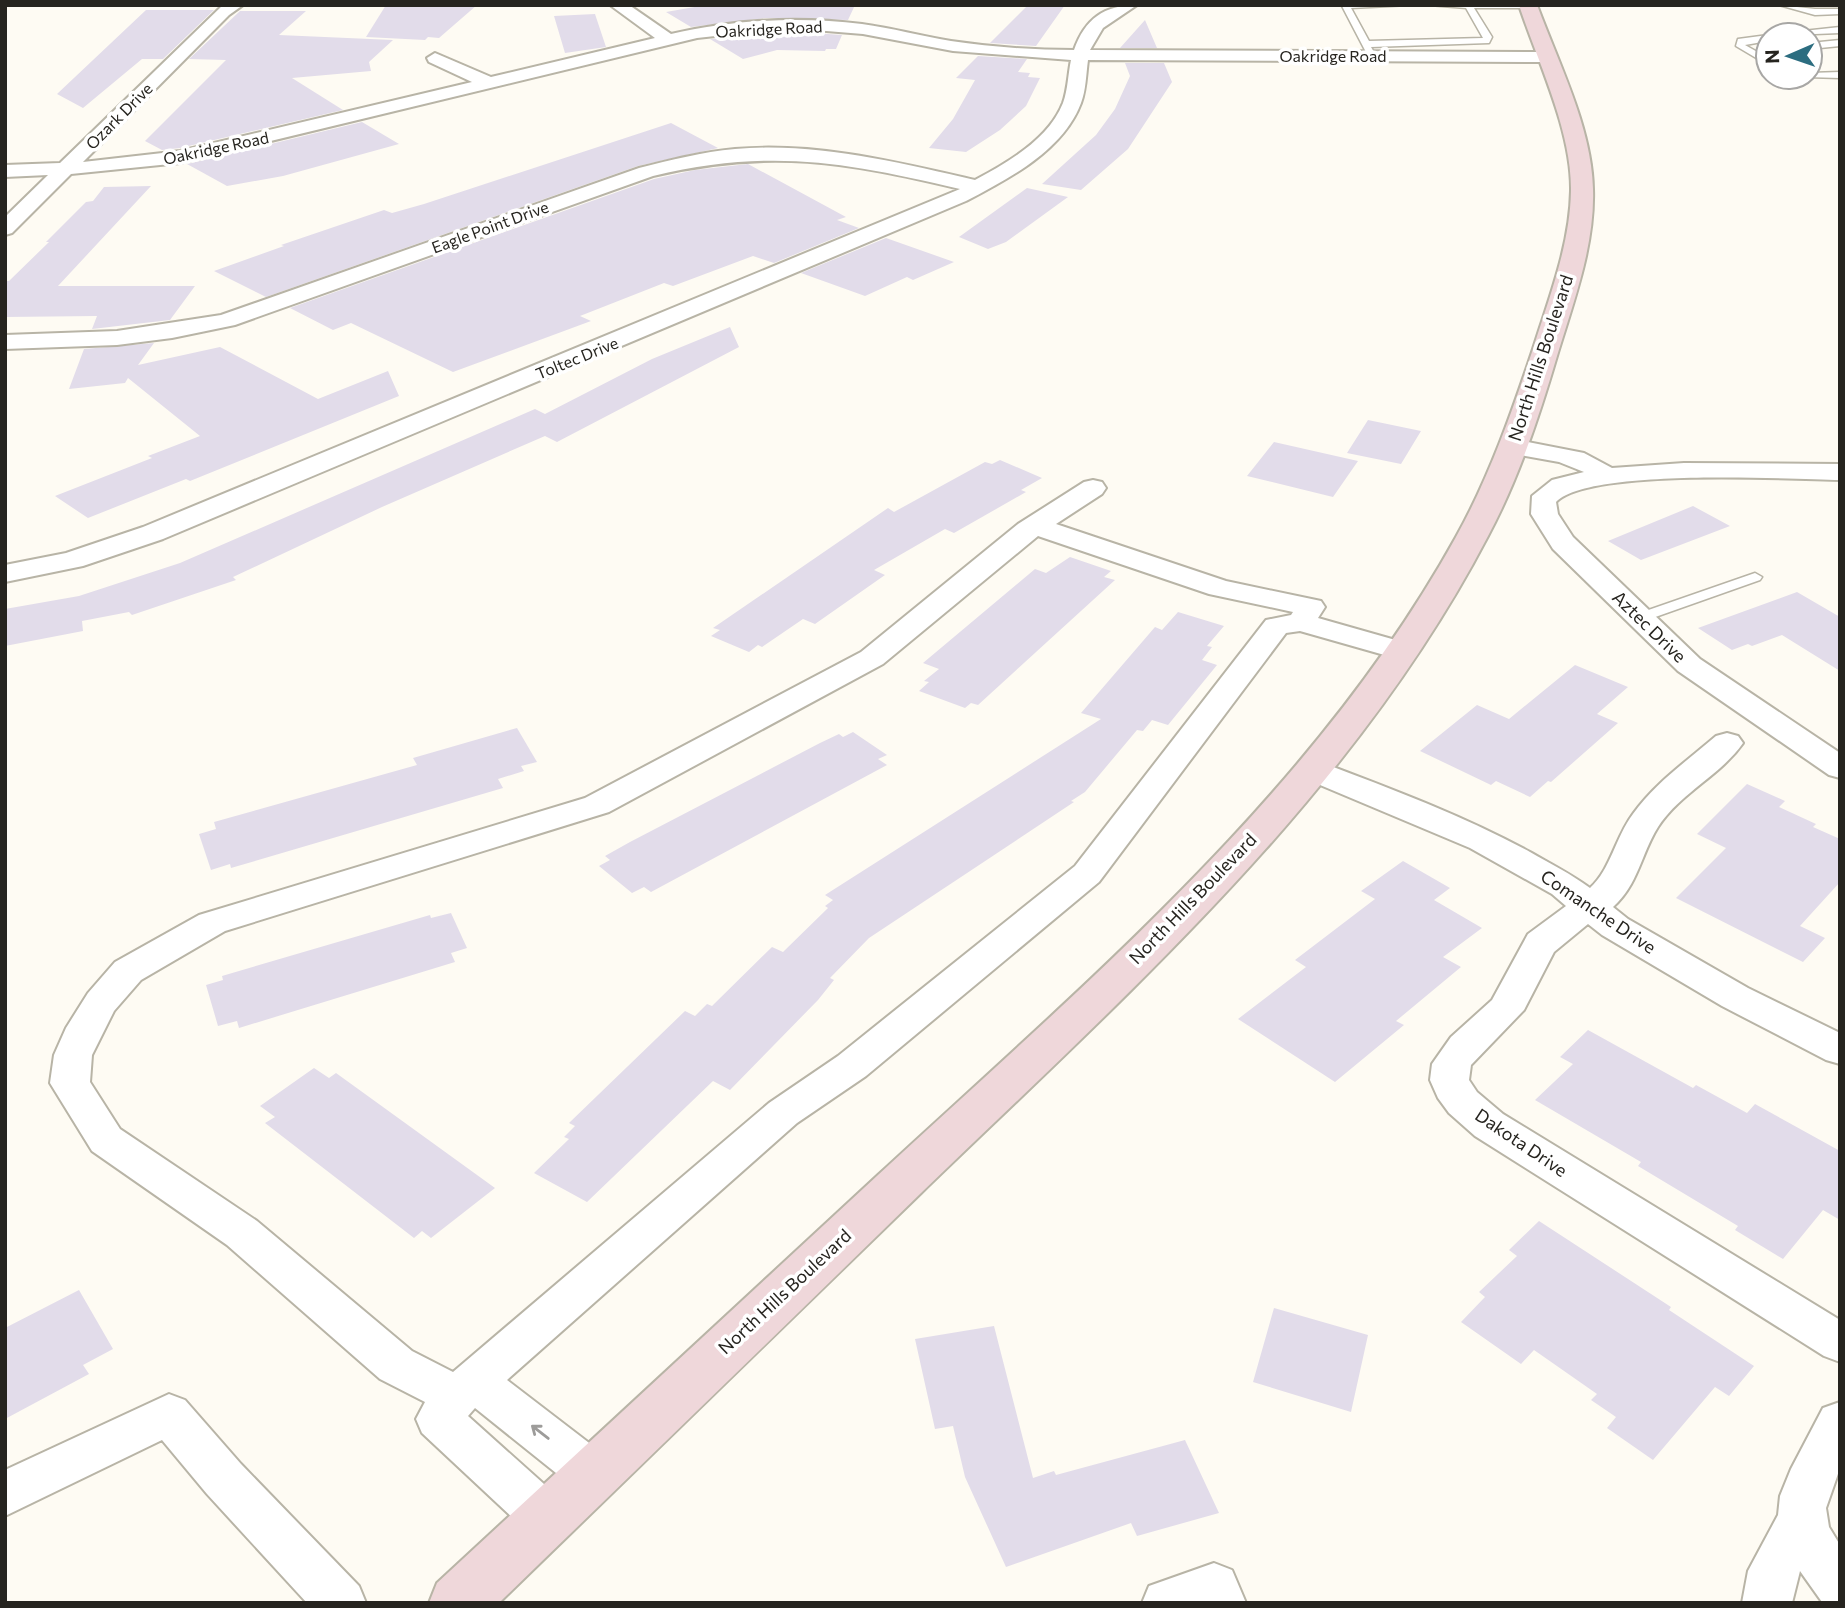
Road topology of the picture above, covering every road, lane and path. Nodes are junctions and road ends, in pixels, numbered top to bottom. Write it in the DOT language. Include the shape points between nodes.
graph roads {
  1 [pos="235,5"];
  2 [pos="618,5"];
  3 [pos="1129,5"];
  4 [pos="1405,5"];
  5 [pos="1433,5"];
  6 [pos="1469,5"];
  7 [pos="1783,5"];
  8 [pos="1528,6"];
  9 [pos="1840,11"];
  10 [pos="668,40"];
  11 [pos="1754,40"];
  12 [pos="1370,50"];
  13 [pos="1754,54"];
  14 [pos="1080,56"];
  15 [pos="1545,57"];
  16 [pos="435,58"];
  17 [pos="489,83"];
  18 [pos="65,169"];
  19 [pos="5,171"];
  20 [pos="978,187"];
  21 [pos="5,229"];
  22 [pos="5,342"];
  23 [pos="1513,447"];
  24 [pos="1840,472"];
  25 [pos="1606,476"];
  26 [pos="1093,488"];
  27 [pos="1036,526"];
  28 [pos="5,574"];
  29 [pos="1755,577"];
  30 [pos="1306,615"];
  31 [pos="1639,618"];
  32 [pos="1408,642"];
  33 [pos="1727,743"];
  34 [pos="1840,768"];
  35 [pos="1312,770"];
  36 [pos="1588,906"];
  37 [pos="1840,1050"];
  38 [pos="1840,1343"];
  39 [pos="457,1398"];
  40 [pos="1840,1422"];
  41 [pos="593,1474"];
  42 [pos="5,1494"];
  43 [pos="547,1518"];
  44 [pos="1802,1518"];
  45 [pos="1840,1585"];
  46 [pos="341,1603"];
  47 [pos="458,1603"];
  48 [pos="1167,1603"];
  49 [pos="1221,1603"];
  50 [pos="1767,1603"];
  1 -- 18 [label="street, Ozark Drive"];
  2 -- 10 [label="street"];
  3 -- 14 [label="street" via="1100,20"];
  4 -- 12 [label="lane" via="1346,6"];
  5 -- 6 [label="lane"];
  6 -- 8 [label="lane"];
  6 -- 12 [label="lane" via="1489,37 1486,41"];
  7 -- 9 [label="lane" via="1815,12"];
  8 -- 15 [label="street, North Hills Boulevard"];
  10 -- 14 [label="street, Oakridge Road" via="739,27 838,21 953,46"];
  10 -- 17 [label="street, Oakridge Road"];
  11 -- 13 [label="lane" via="1741,41 1740,46"];
  12 -- 14 [label="street, Oakridge Road"];
  12 -- 15 [label="street, Oakridge Road"];
  14 -- 20 [label="street, Toltec Drive" via="1075,95 1055,130 1024,158"];
  15 -- 23 [label="street, North Hills Boulevard" via="1580,161 1580,217 1561,300"];
  16 -- 17 [label="street"];
  17 -- 18 [label="street, Oakridge Road" via="180,158"];
  18 -- 19 [label="street, Oakridge Road"];
  18 -- 21 [label="street, Ozark Drive"];
  20 -- 22 [label="street, Eagle Point Drive" via="818,154 751,153 696,159 646,172 227,320 134,338"];
  20 -- 28 [label="street, Toltec Drive" via="933,210 153,533 73,561"];
  23 -- 25 [label="street" via="1572,457"];
  23 -- 32 [label="street, North Hills Boulevard" via="1475,532"];
  24 -- 25 [label="street, Aztec Drive" via="1689,471"];
  25 -- 31 [label="street, Aztec Drive" via="1551,490 1545,497 1544,513 1563,543"];
  26 -- 27 [label="street"];
  27 -- 30 [label="street"];
  27 -- 39 [label="street" via="872,658 597,805 212,923 128,971 102,1002 74,1055 70,1083 106,1140 242,1233 396,1365"];
  29 -- 31 [label="lane"];
  30 -- 32 [label="street"];
  30 -- 39 [label="street" via="1276,626 1087,874 852,1066 783,1113"];
  31 -- 34 [label="street, Aztec Drive" via="1713,684"];
  32 -- 35 [label="street, North Hills Boulevard"];
  33 -- 36 [label="street, Dakota Drive" via="1653,810 1615,884"];
  35 -- 36 [label="street, Comanche Drive" via="1482,840 1564,886"];
  35 -- 41 [label="street, North Hills Boulevard" via="1146,951"];
  36 -- 37 [label="street, Comanche Drive" via="1615,927 1734,997"];
  36 -- 38 [label="street, Dakota Drive" via="1539,946 1505,1009 1454,1060 1449,1073 1452,1087 1489,1125"];
  41 -- 39 [label="street, one-way"];
  39 -- 43 [label="street"];
  40 -- 44 [label="street" via="1804,1496"];
  41 -- 43 [label="street, North Hills Boulevard"];
  42 -- 46 [label="street" via="169,1414"];
  43 -- 47 [label="street, North Hills Boulevard"];
  44 -- 45 [label="street" via="1816,1552"];
  44 -- 50 [label="street" via="1773,1571"];
  48 -- 49 [label="street" via="1214,1587"];
}
